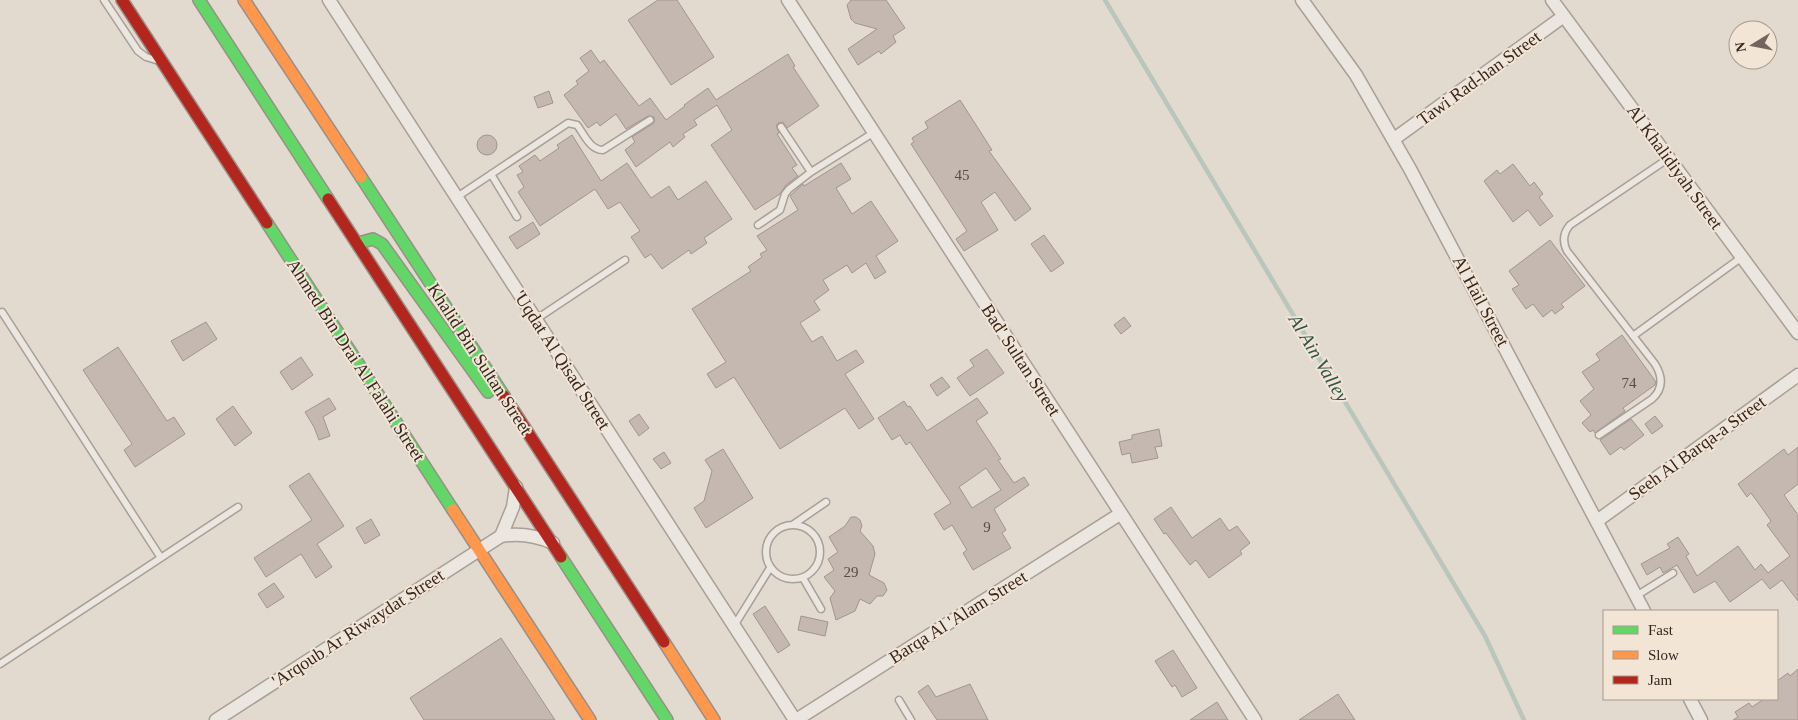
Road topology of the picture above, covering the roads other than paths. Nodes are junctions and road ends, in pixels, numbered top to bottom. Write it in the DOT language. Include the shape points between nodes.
graph roads {
  1 [pos="104,0"];
  2 [pos="122,0"];
  3 [pos="199,0"];
  4 [pos="244,0"];
  5 [pos="328,0"];
  6 [pos="788,0"];
  7 [pos="1302,0"];
  8 [pos="1552,0"];
  9 [pos="1564,16"];
  10 [pos="161,61"];
  11 [pos="650,120"];
  12 [pos="781,127"];
  13 [pos="873,133"];
  14 [pos="1394,139"];
  15 [pos="1669,158"];
  16 [pos="811,172"];
  17 [pos="491,174"];
  18 [pos="457,197"];
  19 [pos="517,217"];
  20 [pos="758,225"];
  21 [pos="359,246"];
  22 [pos="1742,257"];
  23 [pos="625,260"];
  24 [pos="2,312"];
  25 [pos="535,320"];
  26 [pos="1798,333"];
  27 [pos="1633,336"];
  28 [pos="1798,375"];
  29 [pos="519,419"];
  30 [pos="1599,435"];
  31 [pos="516,487"];
  32 [pos="826,502"];
  33 [pos="238,507"];
  34 [pos="1120,514"];
  35 [pos="1597,521"];
  36 [pos="794,524"];
  37 [pos="501,536"];
  38 [pos="553,543"];
  39 [pos="479,549"];
  40 [pos="161,558"];
  41 [pos="770,568"];
  42 [pos="1673,573"];
  43 [pos="803,578"];
  44 [pos="1636,596"];
  45 [pos="821,609"];
  46 [pos="1643,610"];
  47 [pos="734,626"];
  48 [pos="0,664"];
  49 [pos="899,700"];
  50 [pos="1691,700"];
  51 [pos="216,720"];
  52 [pos="590,720"];
  53 [pos="667,720"];
  54 [pos="714,720"];
  55 [pos="796,720"];
  56 [pos="911,720"];
  57 [pos="1255,720"];
  58 [pos="1701,720"];
  1 -- 10 [label="lane" via="138,51"];
  2 -- 10 [label="main road, Ahmed Bin Drai Al Falahi Street"];
  3 -- 21 [label="main road"];
  4 -- 29 [label="main road, Khalid Bin Sultan Street"];
  5 -- 18 [label="street, 'Uqdat Al Qisad Street"];
  6 -- 13 [label="street, Bad' Sultan Street"];
  7 -- 14 [label="street, Al Hail Street" via="1351,67"];
  8 -- 9 [label="street, Al Khalidiyah Street"];
  9 -- 14 [label="street, Tawi Rad-han Street"];
  9 -- 15 [label="street, Al Khalidiyah Street"];
  10 -- 39 [label="main road, Ahmed Bin Drai Al Falahi Street"];
  11 -- 17 [label="lane" via="603,150 595,148 577,125 568,123"];
  12 -- 16 [label="lane"];
  13 -- 16 [label="lane"];
  13 -- 34 [label="street, Bad' Sultan Street"];
  14 -- 35 [label="street, Al Hail Street"];
  15 -- 22 [label="street, Al Khalidiyah Street"];
  15 -- 27 [label="lane" via="1570,225 1564,234 1567,251"];
  16 -- 20 [label="lane" via="785,194 780,210"];
  17 -- 18 [label="lane"];
  17 -- 19 [label="lane"];
  18 -- 25 [label="street, 'Uqdat Al Qisad Street"];
  21 -- 29 [label="main road" via="373,239 382,244 482,384"];
  21 -- 31 [label="main road"];
  22 -- 26 [label="street, Al Khalidiyah Street"];
  22 -- 27 [label="lane"];
  23 -- 25 [label="lane"];
  24 -- 40 [label="lane"];
  25 -- 47 [label="street, 'Uqdat Al Qisad Street"];
  27 -- 30 [label="lane" via="1660,371 1661,387 1652,400"];
  28 -- 35 [label="street, Seeh Al Barqa-a Street"];
  29 -- 54 [label="main road, Khalid Bin Sultan Street"];
  31 -- 37 [label="street" via="512,512"];
  31 -- 38 [label="main road"];
  32 -- 36 [label="lane"];
  33 -- 40 [label="lane"];
  34 -- 55 [label="street, Barqa Al 'Alam Street"];
  34 -- 57 [label="street, Bad' Sultan Street"];
  35 -- 44 [label="street, Al Hail Street"];
  36 -- 41 [label="lane" via="782,526 772,534 766,545 765,557"];
  36 -- 43 [label="lane" via="815,536 820,548 819,560 813,571"];
  37 -- 38 [label="street, 'Arqoub Ar Riwaydat Street" via="522,534"];
  37 -- 39 [label="street, 'Arqoub Ar Riwaydat Street"];
  38 -- 53 [label="main road"];
  39 -- 51 [label="street, 'Arqoub Ar Riwaydat Street"];
  39 -- 52 [label="main road, Ahmed Bin Drai Al Falahi Street"];
  40 -- 48 [label="lane"];
  41 -- 43 [label="lane" via="779,577"];
  41 -- 47 [label="lane"];
  42 -- 44 [label="lane"];
  43 -- 45 [label="lane"];
  44 -- 46 [label="street, Al Hail Street"];
  47 -- 55 [label="street, 'Uqdat Al Qisad Street"];
  49 -- 56 [label="lane"];
  50 -- 58 [label="street"];
}
